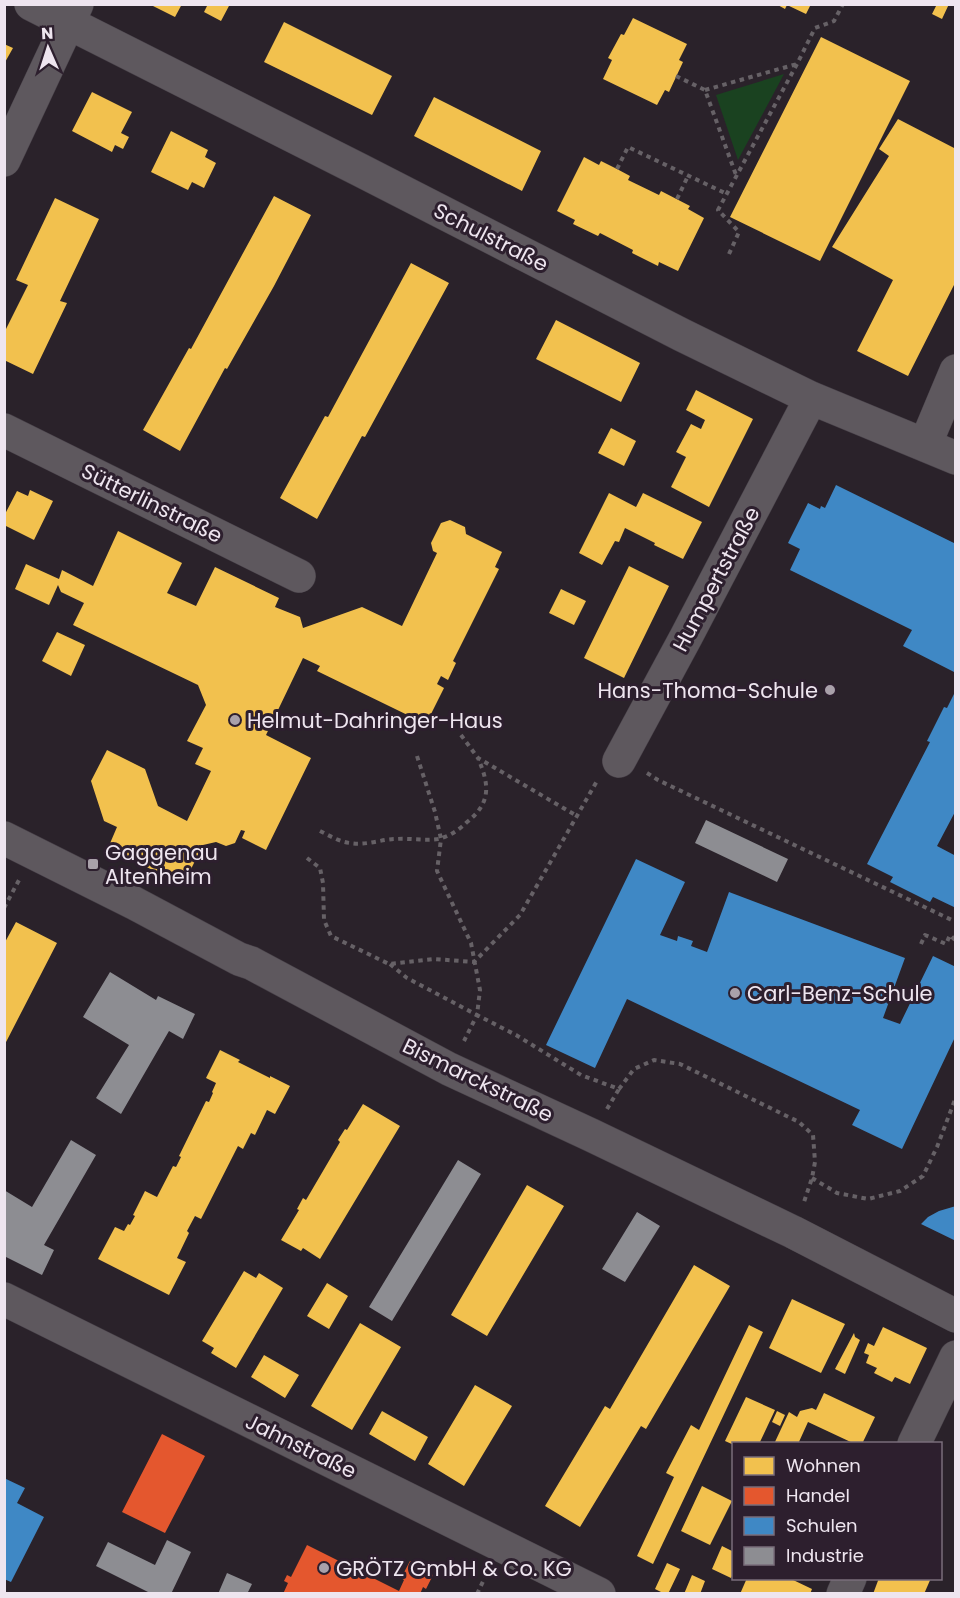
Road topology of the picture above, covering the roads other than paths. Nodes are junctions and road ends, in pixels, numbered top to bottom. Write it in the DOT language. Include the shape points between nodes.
graph roads {
  1 [pos="31,4"];
  2 [pos="72,14"];
  3 [pos="4,160"];
  4 [pos="956,372"];
  5 [pos="811,398"];
  6 [pos="4,430"];
  7 [pos="926,445"];
  8 [pos="956,458"];
  9 [pos="299,576"];
  10 [pos="619,760"];
  11 [pos="4,838"];
  12 [pos="4,1299"];
  13 [pos="956,1316"];
  14 [pos="956,1357"];
  15 [pos="914,1442"];
  16 [pos="599,1593"];
  1 -- 2 [label="street, Schulstraße"];
  2 -- 3 [label="street"];
  2 -- 5 [label="street, Schulstraße" via="360,170"];
  4 -- 7 [label="street"];
  5 -- 7 [label="street, Schulstraße"];
  5 -- 10 [label="street, Humpertstraße"];
  6 -- 9 [label="street, Sütterlinstraße"];
  7 -- 8 [label="street, Schulstraße"];
  11 -- 13 [label="street, Bismarckstraße" via="449,1069 793,1232"];
  12 -- 16 [label="street, Jahnstraße"];
  14 -- 15 [label="street"];
}
